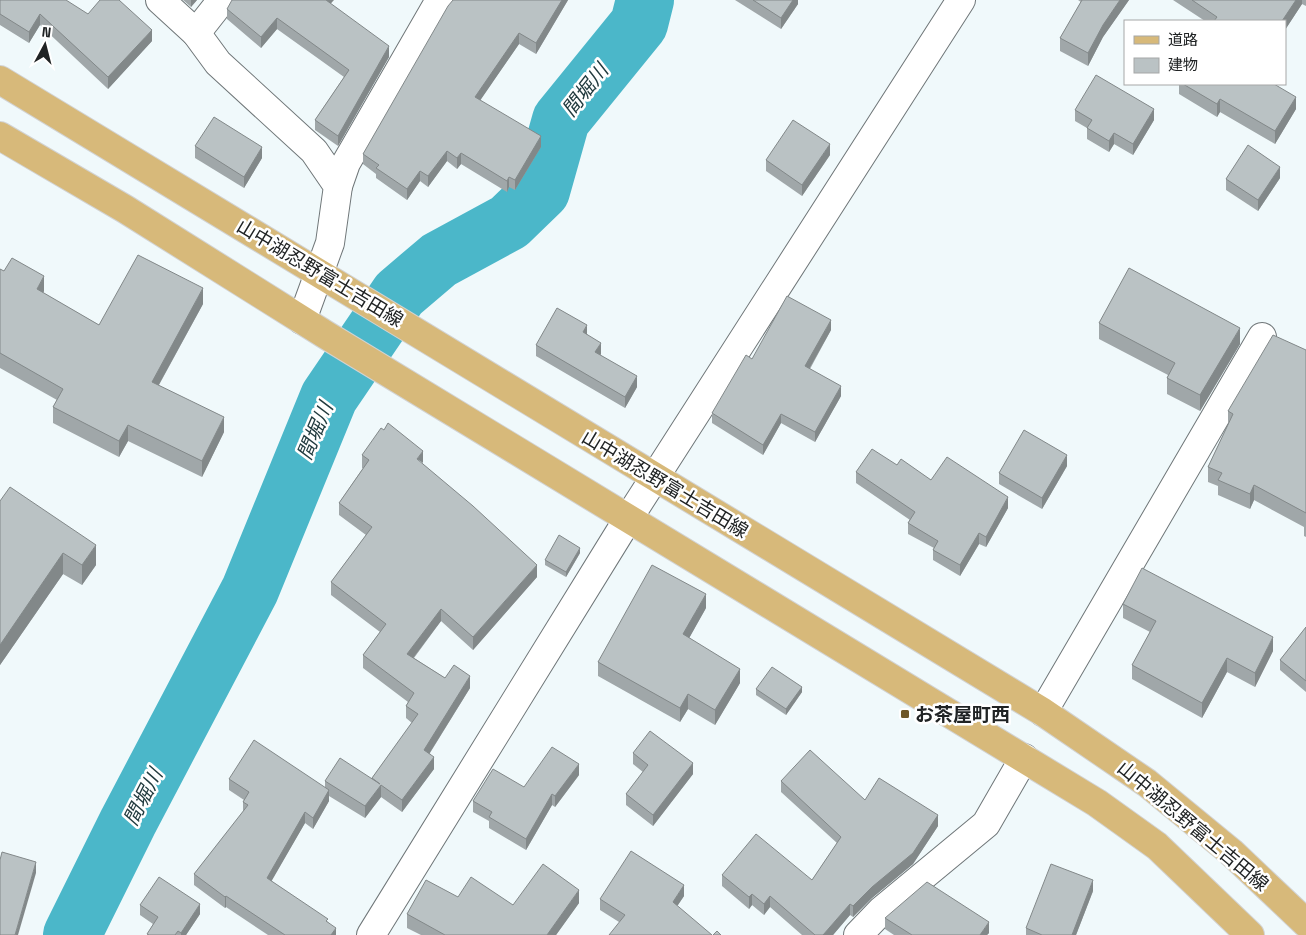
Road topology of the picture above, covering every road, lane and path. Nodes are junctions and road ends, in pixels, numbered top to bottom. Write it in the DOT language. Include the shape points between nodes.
graph roads {
  1 [pos="160,0"];
  2 [pos="222,0"];
  3 [pos="440,0"];
  4 [pos="961,0"];
  5 [pos="196,32"];
  6 [pos="0,80"];
  7 [pos="0,136"];
  8 [pos="338,186"];
  9 [pos="319,271"];
  10 [pos="302,320"];
  11 [pos="1262,337"];
  12 [pos="654,478"];
  13 [pos="628,519"];
  14 [pos="1043,712"];
  15 [pos="1024,758"];
  16 [pos="1306,923"];
  17 [pos="371,935"];
  18 [pos="858,935"];
  19 [pos="1250,935"];
  1 -- 5 [label="street"];
  2 -- 5 [label="street"];
  3 -- 8 [label="street" via="346,163"];
  4 -- 12 [label="street"];
  5 -- 8 [label="street" via="218,63 314,151"];
  6 -- 9 [label="main road, 山中湖忍野富士吉田線"];
  7 -- 10 [label="main road, 山中湖忍野富士吉田線"];
  8 -- 9 [label="street" via="330,242"];
  9 -- 10 [label="street"];
  9 -- 12 [label="main road, 山中湖忍野富士吉田線"];
  10 -- 13 [label="main road, 山中湖忍野富士吉田線"];
  11 -- 14 [label="street"];
  12 -- 13 [label="street"];
  12 -- 14 [label="main road, 山中湖忍野富士吉田線"];
  13 -- 15 [label="main road, 山中湖忍野富士吉田線"];
  13 -- 17 [label="street"];
  14 -- 16 [label="main road, 山中湖忍野富士吉田線" via="1147,784 1230,852"];
  15 -- 18 [label="street" via="986,824 882,910"];
  15 -- 19 [label="main road, 山中湖忍野富士吉田線" via="1097,803 1157,846"];
}
